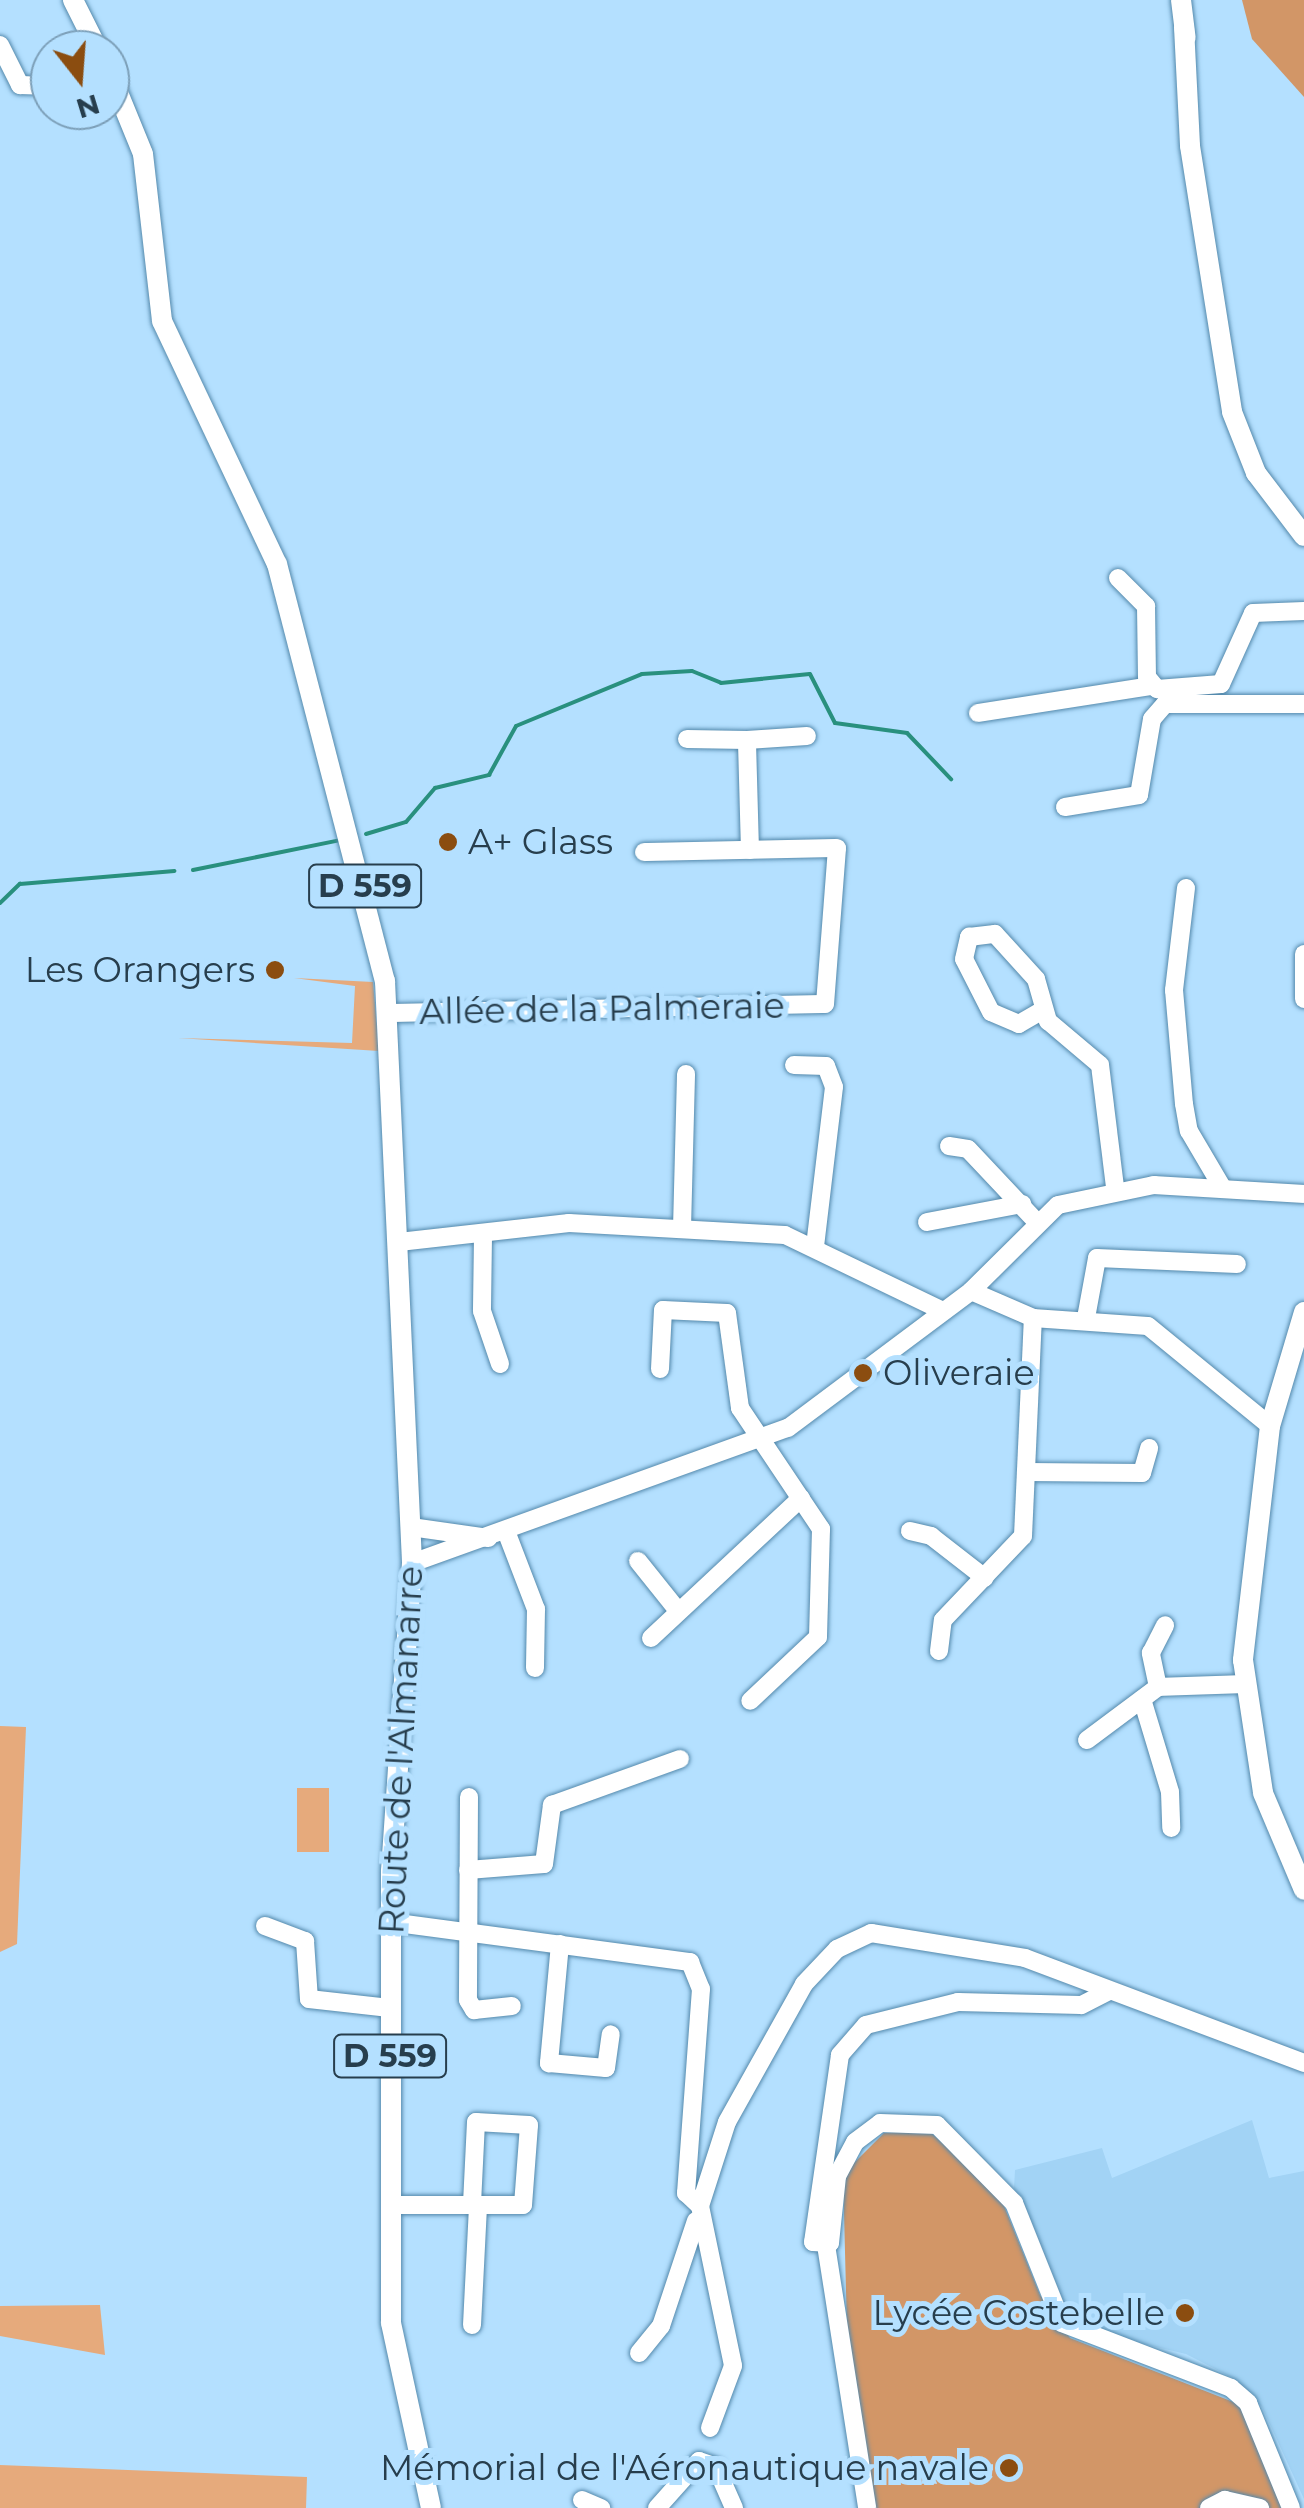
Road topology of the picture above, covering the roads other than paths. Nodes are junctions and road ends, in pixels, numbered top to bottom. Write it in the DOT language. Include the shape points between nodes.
graph roads {
  1 [pos="73,0"];
  2 [pos="1181,0"];
  3 [pos="88,30"];
  4 [pos="0,45"];
  5 [pos="30,86"];
  6 [pos="130,127"];
  7 [pos="1304,536"];
  8 [pos="1118,578"];
  9 [pos="1304,612"];
  10 [pos="1152,686"];
  11 [pos="1304,704"];
  12 [pos="978,713"];
  13 [pos="807,736"];
  14 [pos="687,739"];
  15 [pos="747,740"];
  16 [pos="1064,807"];
  17 [pos="750,850"];
  18 [pos="644,852"];
  19 [pos="1186,888"];
  20 [pos="1304,954"];
  21 [pos="1304,999"];
  22 [pos="1043,1010"];
  23 [pos="389,1013"];
  24 [pos="794,1065"];
  25 [pos="686,1074"];
  26 [pos="949,1146"];
  27 [pos="1115,1187"];
  28 [pos="1222,1187"];
  29 [pos="1304,1194"];
  30 [pos="1022,1204"];
  31 [pos="1035,1220"];
  32 [pos="927,1222"];
  33 [pos="682,1228"];
  34 [pos="483,1236"];
  35 [pos="399,1242"];
  36 [pos="814,1247"];
  37 [pos="1237,1264"];
  38 [pos="971,1291"];
  39 [pos="943,1311"];
  40 [pos="1304,1312"];
  41 [pos="1032,1318"];
  42 [pos="1086,1318"];
  43 [pos="500,1364"];
  44 [pos="660,1369"];
  45 [pos="1270,1426"];
  46 [pos="760,1440"];
  47 [pos="1149,1448"];
  48 [pos="1027,1472"];
  49 [pos="800,1498"];
  50 [pos="411,1527"];
  51 [pos="506,1531"];
  52 [pos="910,1531"];
  53 [pos="488,1538"];
  54 [pos="638,1561"];
  55 [pos="412,1563"];
  56 [pos="985,1578"];
  57 [pos="678,1611"];
  58 [pos="1165,1625"];
  59 [pos="652,1638"];
  60 [pos="939,1651"];
  61 [pos="536,1668"];
  62 [pos="1244,1684"];
  63 [pos="1150,1693"];
  64 [pos="750,1701"];
  65 [pos="1087,1740"];
  66 [pos="680,1759"];
  67 [pos="469,1797"];
  68 [pos="1170,1828"];
  69 [pos="468,1870"];
  70 [pos="1304,1890"];
  71 [pos="390,1922"];
  72 [pos="266,1926"];
  73 [pos="466,1930"];
  74 [pos="560,1944"];
  75 [pos="1107,1992"];
  76 [pos="512,2006"];
  77 [pos="389,2008"];
  78 [pos="612,2034"];
  79 [pos="1304,2063"];
  80 [pos="391,2205"];
  81 [pos="475,2205"];
  82 [pos="698,2213"];
  83 [pos="826,2245"];
  84 [pos="472,2325"];
  85 [pos="638,2353"];
  86 [pos="710,2428"];
  87 [pos="582,2500"];
  88 [pos="431,2508"];
  89 [pos="601,2508"];
  90 [pos="657,2508"];
  91 [pos="734,2508"];
  92 [pos="866,2508"];
  93 [pos="1209,2508"];
  94 [pos="1260,2508"];
  95 [pos="1291,2508"];
  1 -- 3 [label="main road"];
  2 -- 7 [label="main road" via="1197,173 1232,412 1256,474"];
  4 -- 5 [label="street" via="20,86"];
  6 -- 23 [label="main road, D 559" via="146,169 159,310 234,460 288,600 374,917"];
  8 -- 10 [label="street" via="1146,606"];
  9 -- 10 [label="street" via="1253,613 1221,684"];
  10 -- 12 [label="street"];
  11 -- 16 [label="street" via="1165,704 1152,719 1139,795"];
  13 -- 15 [label="street"];
  14 -- 15 [label="street"];
  15 -- 17 [label="street"];
  17 -- 18 [label="street, Allée de la Palmeraie"];
  17 -- 23 [label="street, Allée de la Palmeraie" via="837,848 825,1004"];
  19 -- 28 [label="street" via="1174,990 1184,1104 1188,1131"];
  20 -- 21 [label="street"];
  22 -- 22 [label="street" via="1036,979 995,934 970,937 964,959 991,1012 1019,1024"];
  22 -- 27 [label="street" via="1100,1064"];
  23 -- 35 [label="main road, D 559"];
  24 -- 36 [label="street" via="826,1066 834,1087"];
  25 -- 33 [label="street"];
  26 -- 30 [label="street" via="968,1149"];
  27 -- 28 [label="street"];
  27 -- 31 [label="street"];
  28 -- 29 [label="street"];
  30 -- 31 [label="street"];
  30 -- 32 [label="street"];
  31 -- 38 [label="street"];
  33 -- 34 [label="street" via="570,1222"];
  33 -- 36 [label="street" via="785,1235"];
  34 -- 35 [label="street"];
  34 -- 43 [label="street" via="482,1311"];
  35 -- 50 [label="main road, D 559"];
  36 -- 39 [label="street"];
  37 -- 42 [label="street" via="1097,1258"];
  38 -- 39 [label="street"];
  38 -- 41 [label="street"];
  39 -- 46 [label="street" via="812,1413"];
  40 -- 45 [label="main road"];
  41 -- 42 [label="street"];
  41 -- 48 [label="street"];
  42 -- 45 [label="street" via="1148,1326"];
  44 -- 46 [label="street" via="663,1310 727,1313 733,1389"];
  45 -- 62 [label="main road"];
  46 -- 49 [label="street"];
  46 -- 51 [label="street"];
  47 -- 48 [label="street" via="1142,1473"];
  48 -- 56 [label="street" via="1023,1536"];
  49 -- 57 [label="street"];
  49 -- 64 [label="street" via="823,1540 818,1637"];
  50 -- 53 [label="street"];
  50 -- 55 [label="main road, Route de l'Almanarre / D 559"];
  51 -- 53 [label="street"];
  51 -- 61 [label="street" via="536,1608"];
  52 -- 56 [label="street" via="932,1536"];
  53 -- 55 [label="street"];
  54 -- 57 [label="street"];
  55 -- 71 [label="main road, Route de l'Almanarre / D 559"];
  56 -- 60 [label="street" via="943,1620"];
  57 -- 59 [label="street"];
  58 -- 63 [label="street" via="1152,1653"];
  62 -- 63 [label="street"];
  62 -- 70 [label="main road" via="1264,1794"];
  63 -- 65 [label="street"];
  63 -- 68 [label="street"];
  66 -- 69 [label="street" via="552,1805 544,1864"];
  67 -- 69 [label="street"];
  69 -- 73 [label="street"];
  71 -- 73 [label="street"];
  71 -- 77 [label="main road, Route de l'Almanarre / D 559"];
  72 -- 77 [label="street" via="305,1941 309,1999"];
  73 -- 74 [label="street"];
  73 -- 76 [label="street" via="474,2010"];
  74 -- 78 [label="street" via="550,2063 606,2068"];
  74 -- 82 [label="street" via="690,1962 699,1975 684,2138 686,2193"];
  75 -- 79 [label="street"];
  75 -- 82 [label="street" via="970,1945 854,1938 804,1984 717,2142"];
  75 -- 83 [label="street" via="1082,2005 958,2002 866,2026 840,2054 816,2175 810,2230"];
  77 -- 80 [label="main road, Route de l'Almanarre / D 559"];
  80 -- 81 [label="street"];
  80 -- 88 [label="main road, Route de l'Almanarre / D 559" via="396,2378"];
  81 -- 81 [label="street" via="523,2206 529,2125 476,2122"];
  81 -- 84 [label="street"];
  82 -- 85 [label="street" via="661,2326"];
  82 -- 86 [label="street" via="732,2340 733,2366"];
  83 -- 92 [label="street"];
  83 -- 95 [label="street" via="838,2176 855,2142 880,2124 937,2125 1014,2204 1062,2324 1231,2388 1248,2403"];
  87 -- 89 [label="street"];
  90 -- 91 [label="street" via="699,2461 716,2467"];
  93 -- 94 [label="street" via="1225,2500"];
}
